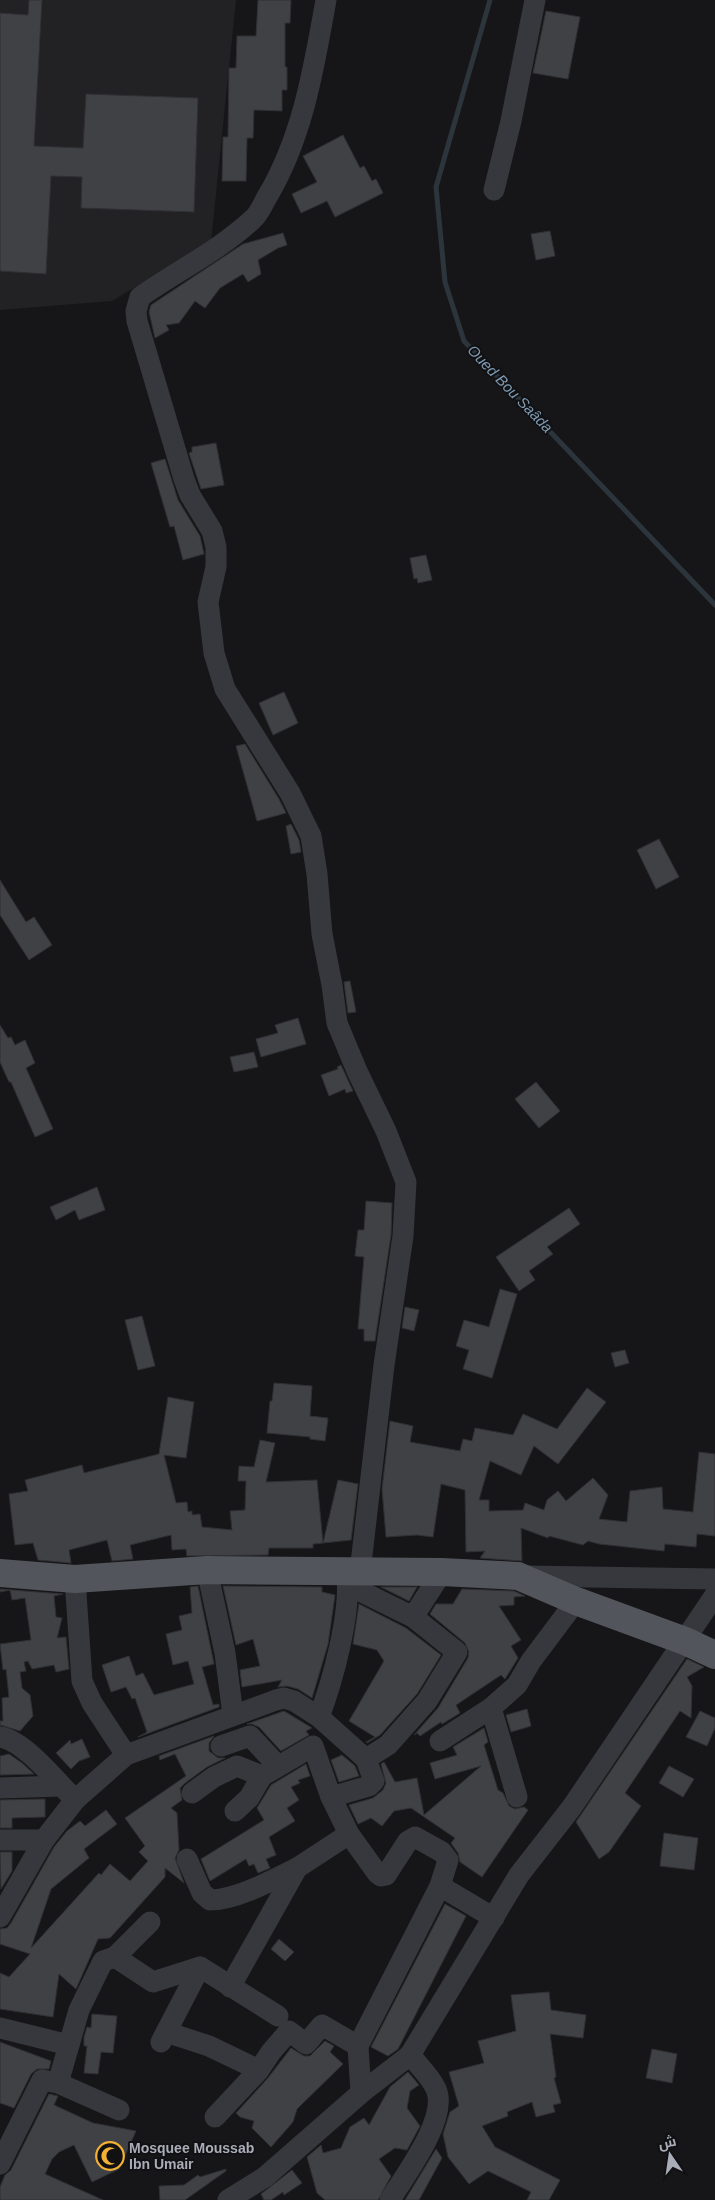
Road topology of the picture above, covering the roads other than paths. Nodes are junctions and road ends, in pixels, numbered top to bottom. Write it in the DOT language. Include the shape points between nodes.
graph roads {
  1 [pos="326,0"];
  2 [pos="536,0"];
  3 [pos="494,190"];
  4 [pos="207,1570"];
  5 [pos="442,1572"];
  6 [pos="0,1573"];
  7 [pos="351,1576"];
  8 [pos="518,1576"];
  9 [pos="75,1579"];
  10 [pos="715,1579"];
  11 [pos="715,1595"];
  12 [pos="576,1601"];
  13 [pos="413,1617"];
  14 [pos="685,1641"];
  15 [pos="715,1655"];
  16 [pos="491,1708"];
  17 [pos="233,1716"];
  18 [pos="319,1717"];
  19 [pos="0,1737"];
  20 [pos="440,1741"];
  21 [pos="221,1746"];
  22 [pos="126,1755"];
  23 [pos="366,1759"];
  24 [pos="270,1771"];
  25 [pos="0,1788"];
  26 [pos="68,1793"];
  27 [pos="192,1793"];
  28 [pos="517,1797"];
  29 [pos="331,1798"];
  30 [pos="235,1810"];
  31 [pos="350,1834"];
  32 [pos="0,1840"];
  33 [pos="44,1840"];
  34 [pos="187,1859"];
  35 [pos="297,1868"];
  36 [pos="440,1886"];
  37 [pos="3,1907"];
  38 [pos="494,1918"];
  39 [pos="150,1922"];
  40 [pos="115,1957"];
  41 [pos="200,1967"];
  42 [pos="230,1987"];
  43 [pos="278,2016"];
  44 [pos="0,2028"];
  45 [pos="69,2045"];
  46 [pos="358,2046"];
  47 [pos="410,2055"];
  48 [pos="259,2070"];
  49 [pos="58,2083"];
  50 [pos="362,2093"];
  51 [pos="119,2110"];
  52 [pos="215,2117"];
  53 [pos="8,2127"];
  54 [pos="0,2164"];
  55 [pos="228,2200"];
  56 [pos="390,2200"];
  1 -- 7 [label="street" via="294,139 276,181 254,218 140,297 136,312 184,479 214,539 216,567 208,602 214,653 225,689 290,793 311,836 322,934 337,1024 406,1182 403,1236"];
  2 -- 3 [label="street"];
  4 -- 7 [label="main road"];
  4 -- 9 [label="main road"];
  4 -- 17 [label="street" via="225,1653"];
  5 -- 7 [label="main road"];
  5 -- 8 [label="main road"];
  5 -- 13 [label="street"];
  6 -- 9 [label="main road"];
  7 -- 13 [label="street"];
  7 -- 18 [label="street" via="340,1645"];
  8 -- 10 [label="street"];
  8 -- 12 [label="main road"];
  9 -- 22 [label="street" via="82,1681 92,1703"];
  11 -- 14 [label="street"];
  12 -- 14 [label="main road"];
  12 -- 16 [label="street" via="517,1685"];
  13 -- 23 [label="street" via="457,1652 427,1701 388,1745"];
  14 -- 15 [label="main road"];
  14 -- 38 [label="street" via="572,1807 519,1875"];
  16 -- 20 [label="street"];
  16 -- 28 [label="street"];
  17 -- 18 [label="street" via="284,1698"];
  17 -- 22 [label="street"];
  18 -- 23 [label="street"];
  19 -- 26 [label="street" via="14,1741"];
  21 -- 24 [label="street" via="250,1736"];
  22 -- 26 [label="street"];
  23 -- 29 [label="street" via="374,1781"];
  24 -- 27 [label="street" via="237,1766"];
  24 -- 29 [label="street" via="313,1746"];
  24 -- 30 [label="street"];
  25 -- 26 [label="street"];
  26 -- 33 [label="street"];
  29 -- 31 [label="street"];
  31 -- 35 [label="street"];
  31 -- 36 [label="street" via="372,1867 383,1876 411,1838 424,1841 447,1857"];
  32 -- 33 [label="street"];
  33 -- 37 [label="street"];
  34 -- 35 [label="street" via="202,1893 210,1900 243,1892"];
  35 -- 42 [label="street"];
  36 -- 38 [label="street"];
  36 -- 46 [label="street"];
  38 -- 47 [label="street"];
  39 -- 40 [label="street"];
  40 -- 41 [label="street" via="153,1982"];
  40 -- 45 [label="street" via="103,1961 96,1973"];
  41 -- 42 [label="street"];
  41 -- 48 [label="street" via="163,2037 209,2046"];
  42 -- 43 [label="street"];
  44 -- 45 [label="street"];
  45 -- 49 [label="street"];
  46 -- 48 [label="street" via="322,2025 306,2044 289,2031"];
  46 -- 50 [label="street"];
  47 -- 50 [label="street"];
  47 -- 56 [label="street" via="437,2090 436,2120"];
  48 -- 52 [label="street"];
  49 -- 51 [label="street"];
  49 -- 53 [label="street" via="40,2081"];
  50 -- 55 [label="street" via="265,2177"];
  53 -- 54 [label="street"];
}
